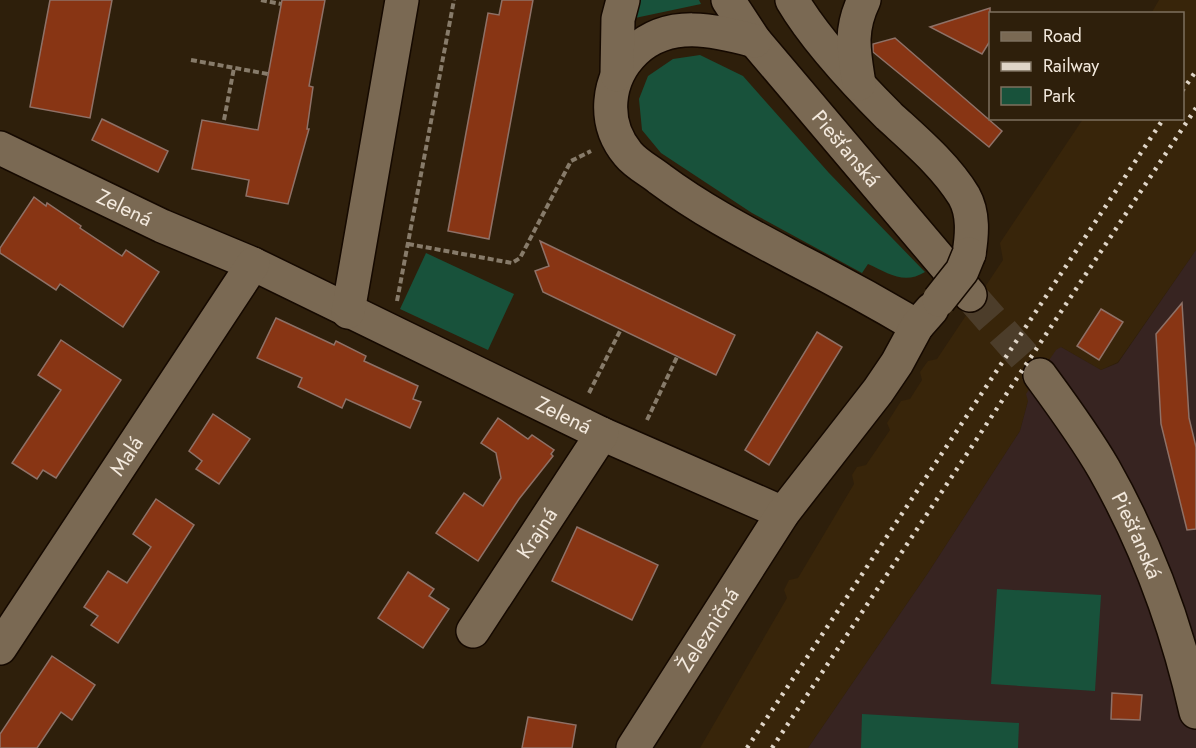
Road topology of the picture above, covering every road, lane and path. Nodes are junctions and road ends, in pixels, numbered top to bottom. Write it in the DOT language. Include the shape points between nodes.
graph roads {
  1 [pos="261,0"];
  2 [pos="402,0"];
  3 [pos="454,0"];
  4 [pos="623,0"];
  5 [pos="728,0"];
  6 [pos="792,0"];
  7 [pos="864,0"];
  8 [pos="281,3"];
  9 [pos="755,41"];
  10 [pos="192,60"];
  11 [pos="234,68"];
  12 [pos="268,74"];
  13 [pos="617,75"];
  14 [pos="859,84"];
  15 [pos="224,120"];
  16 [pos="0,148"];
  17 [pos="591,151"];
  18 [pos="408,244"];
  19 [pos="253,264"];
  20 [pos="954,298"];
  21 [pos="348,312"];
  22 [pos="917,326"];
  23 [pos="621,329"];
  24 [pos="392,331"];
  25 [pos="677,357"];
  26 [pos="1040,375"];
  27 [pos="589,427"];
  28 [pos="634,448"];
  29 [pos="783,513"];
  30 [pos="473,632"];
  31 [pos="0,648"];
  32 [pos="1196,712"];
  33 [pos="633,748"];
  1 -- 8 [label="path"];
  2 -- 21 [label="street"];
  3 -- 18 [label="path"];
  4 -- 13 [label="street" via="618,19"];
  5 -- 9 [label="street, Piešťanská"];
  6 -- 14 [label="street" via="804,21"];
  7 -- 14 [label="street" via="852,43"];
  9 -- 13 [label="street" via="727,33 682,29 658,35 641,45"];
  9 -- 20 [label="street, Piešťanská"];
  10 -- 11 [label="path"];
  11 -- 12 [label="path"];
  11 -- 15 [label="path"];
  13 -- 22 [label="street" via="610,114 616,137 628,156 738,229"];
  14 -- 20 [label="street, Železničná, bridge" via="930,155 964,198 972,234"];
  16 -- 19 [label="street, Zelená" via="162,226"];
  17 -- 18 [label="path" via="571,161 520,258 512,264"];
  18 -- 24 [label="path"];
  19 -- 21 [label="street, Zelená"];
  19 -- 31 [label="street, Malá"];
  20 -- 22 [label="street, Železničná"];
  21 -- 24 [label="street, Zelená"];
  22 -- 29 [label="street, Železničná" via="878,391"];
  23 -- 27 [label="path"];
  24 -- 27 [label="street, Zelená"];
  25 -- 28 [label="path"];
  26 -- 32 [label="street, Piešťanská" via="1104,469 1130,519 1172,624"];
  27 -- 28 [label="street, Zelená"];
  27 -- 30 [label="street, Krajná"];
  28 -- 29 [label="street, Zelená"];
  29 -- 33 [label="street, Železničná"];
}
